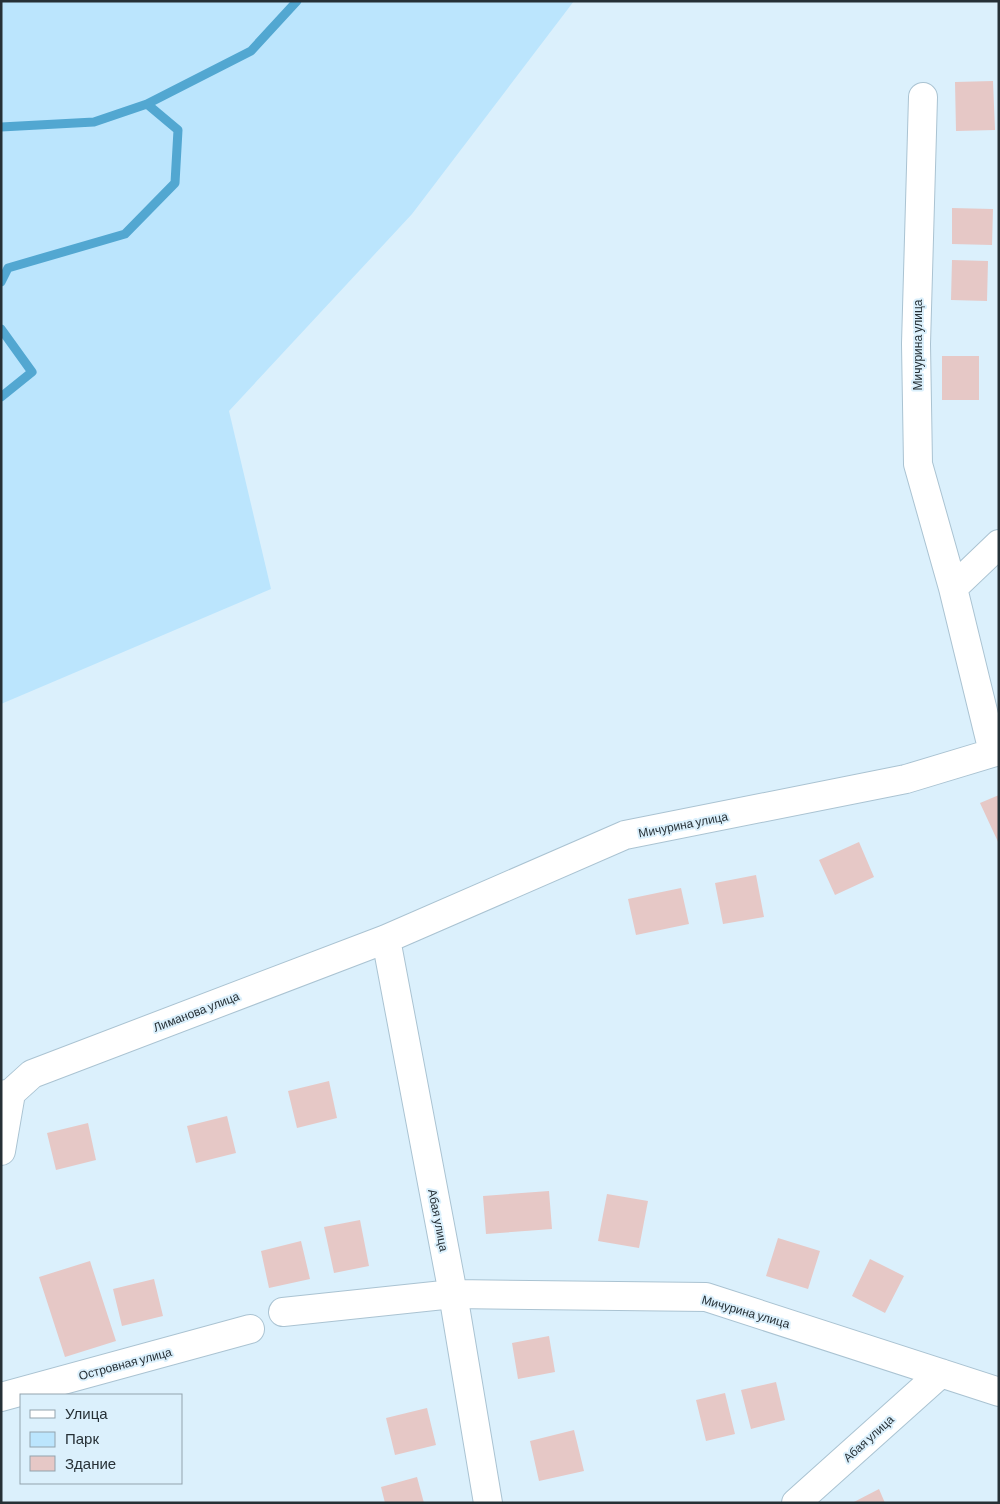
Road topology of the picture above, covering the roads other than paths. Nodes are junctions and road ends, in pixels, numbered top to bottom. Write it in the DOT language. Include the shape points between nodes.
graph roads {
  1 [pos="923,97"];
  2 [pos="999,544"];
  3 [pos="953,588"];
  4 [pos="996,751"];
  5 [pos="386,939"];
  6 [pos="6,1094"];
  7 [pos="1,1151"];
  8 [pos="453,1294"];
  9 [pos="283,1312"];
  10 [pos="250,1329"];
  11 [pos="940,1373"];
  12 [pos="999,1392"];
  13 [pos="1,1397"];
  14 [pos="488,1503"];
  15 [pos="796,1503"];
  1 -- 3 [label="street, Мичурина улица" via="916,344 918,464"];
  2 -- 3 [label="street"];
  3 -- 4 [label="street, Мичурина улица"];
  4 -- 5 [label="street, Мичурина улица" via="906,779 625,836"];
  5 -- 6 [label="street, Лиманова улица" via="32,1074"];
  5 -- 8 [label="street, Абая улица"];
  6 -- 7 [label="street, Лиманова улица"];
  8 -- 9 [label="street"];
  8 -- 11 [label="street, Мичурина улица" via="706,1297"];
  8 -- 14 [label="street, Абая улица"];
  10 -- 13 [label="street, Островная улица"];
  11 -- 12 [label="street, Мичурина улица"];
  11 -- 15 [label="street, Абая улица"];
}
